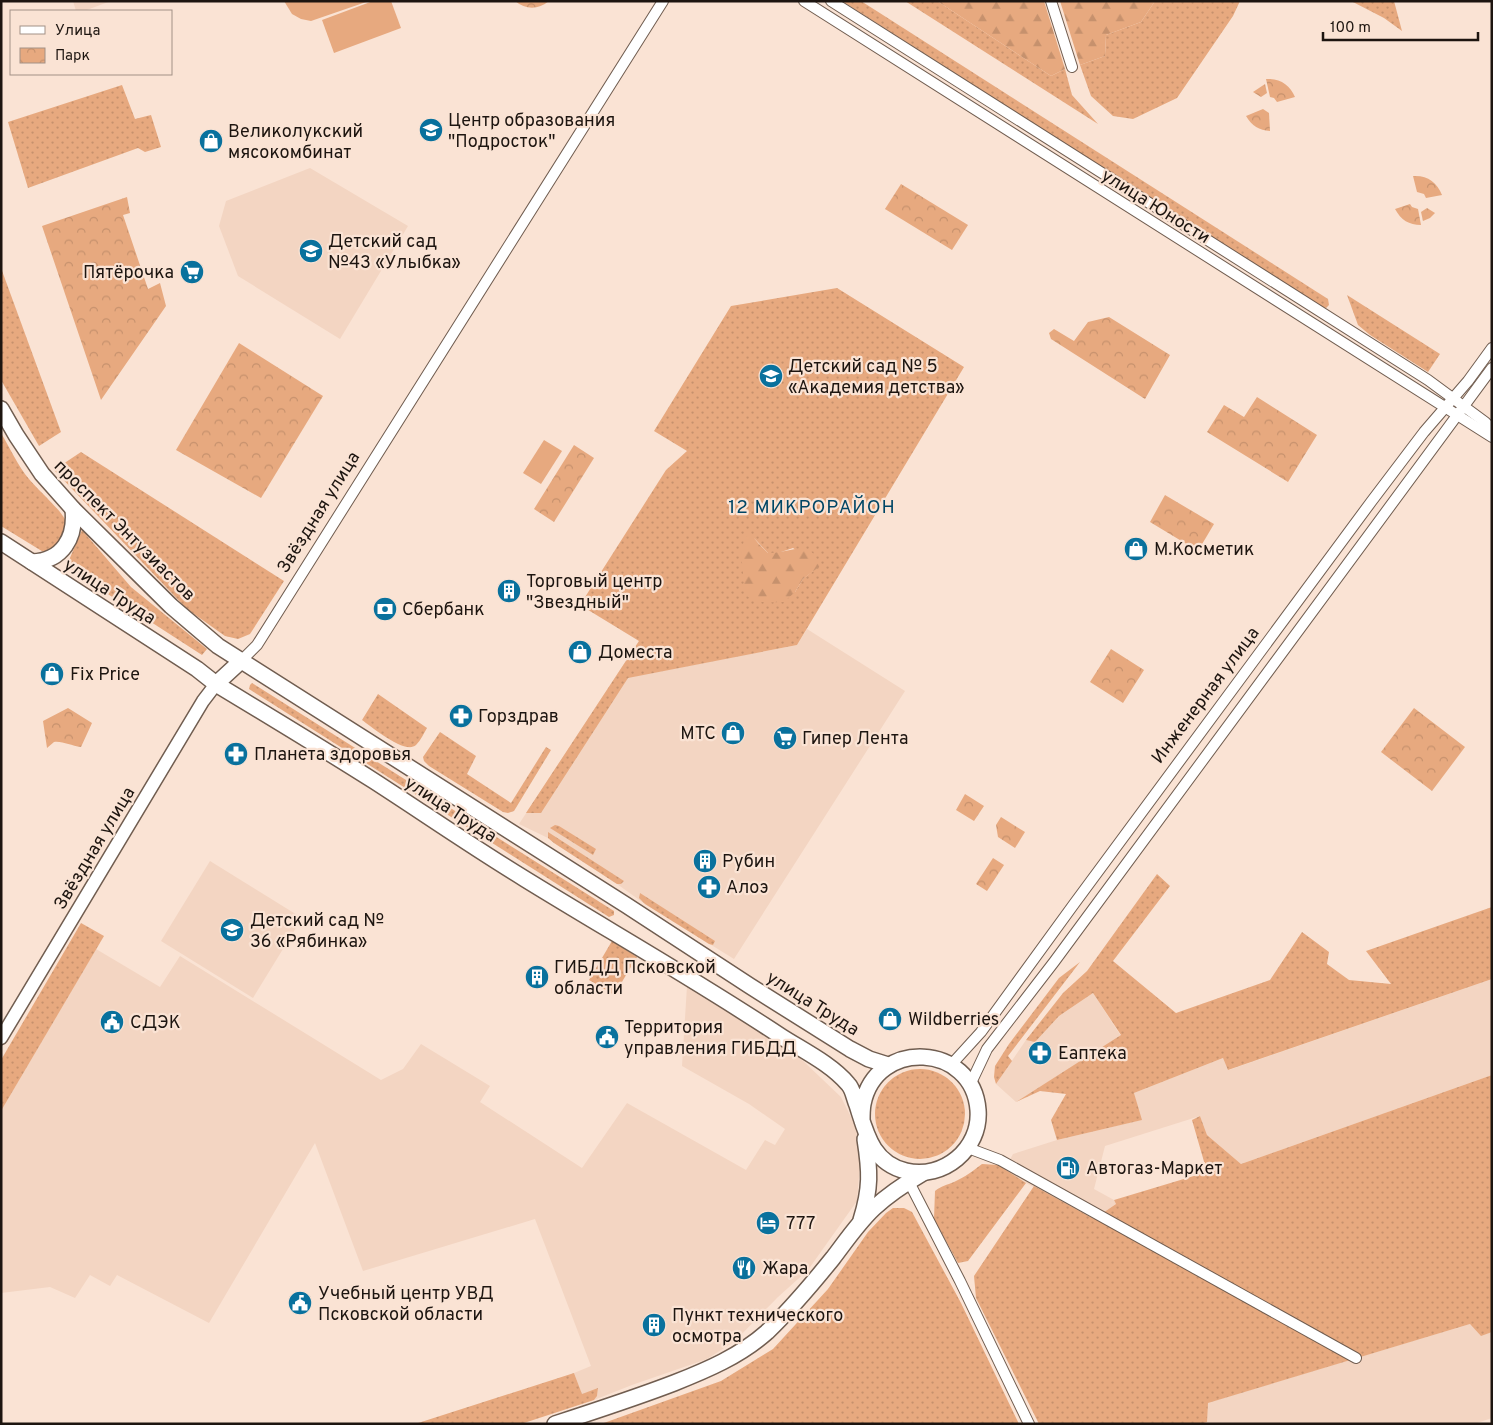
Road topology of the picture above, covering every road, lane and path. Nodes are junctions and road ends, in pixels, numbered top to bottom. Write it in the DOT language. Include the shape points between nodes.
graph roads {
  1 [pos="663,1"];
  2 [pos="804,1"];
  3 [pos="830,1"];
  4 [pos="1052,1"];
  5 [pos="1072,67"];
  6 [pos="1492,348"];
  7 [pos="1492,368"];
  8 [pos="1453,398"];
  9 [pos="1464,406"];
  10 [pos="1445,408"];
  11 [pos="1,409"];
  12 [pos="1457,415"];
  13 [pos="1492,429"];
  14 [pos="1492,437"];
  15 [pos="73,509"];
  16 [pos="1,542"];
  17 [pos="32,562"];
  18 [pos="241,661"];
  19 [pos="216,684"];
  20 [pos="1,1038"];
  21 [pos="951,1065"];
  22 [pos="888,1066"];
  23 [pos="970,1085"];
  24 [pos="863,1126"];
  25 [pos="968,1148"];
  26 [pos="923,1173"];
  27 [pos="909,1182"];
  28 [pos="861,1221"];
  29 [pos="1356,1358"];
  30 [pos="555,1424"];
  31 [pos="1029,1424"];
  1 -- 18 [label="street, Звёздная улица" via="257,645"];
  2 -- 10 [label="street, улица Юности"];
  3 -- 8 [label="street, улица Юности"];
  4 -- 5 [label="street"];
  6 -- 8 [label="street, Инженерная улица"];
  7 -- 9 [label="street, Инженерная улица"];
  8 -- 9 [label="street, улица Юности"];
  8 -- 10 [label="street, Инженерная улица"];
  9 -- 12 [label="street, Инженерная улица"];
  9 -- 13 [label="street, улица Юности"];
  10 -- 12 [label="street, улица Юности"];
  10 -- 21 [label="street, Инженерная улица" via="1371,502 985,1028"];
  11 -- 15 [label="main road, проспект Энтузиастов" via="42,474"];
  12 -- 14 [label="street, улица Юности"];
  12 -- 23 [label="street, Инженерная улица" via="987,1049"];
  15 -- 17 [label="main road" via="72,535 67,544 49,559"];
  15 -- 18 [label="main road, проспект Энтузиастов" via="171,606"];
  16 -- 17 [label="main road, улица Труда"];
  17 -- 19 [label="main road, улица Труда"];
  18 -- 19 [label="main road, Звёздная улица"];
  18 -- 22 [label="main road, улица Труда" via="560,862 758,992 850,1049"];
  19 -- 20 [label="street, Звёздная улица"];
  19 -- 24 [label="main road, улица Труда" via="819,1061 850,1086"];
  21 -- 22 [label="main road" via="939,1059 913,1056"];
  21 -- 23 [label="main road"];
  22 -- 24 [label="main road" via="867,1090"];
  23 -- 25 [label="main road" via="976,1098 978,1125"];
  24 -- 26 [label="main road" via="873,1149 887,1162 904,1171"];
  24 -- 28 [label="main road" via="870,1173"];
  25 -- 26 [label="main road" via="947,1166"];
  25 -- 29 [label="street" via="1000,1160"];
  26 -- 27 [label="main road"];
  27 -- 28 [label="main road" via="875,1206"];
  27 -- 31 [label="street"];
  28 -- 30 [label="main road" via="797,1301 766,1332 736,1355 636,1398"];
}
